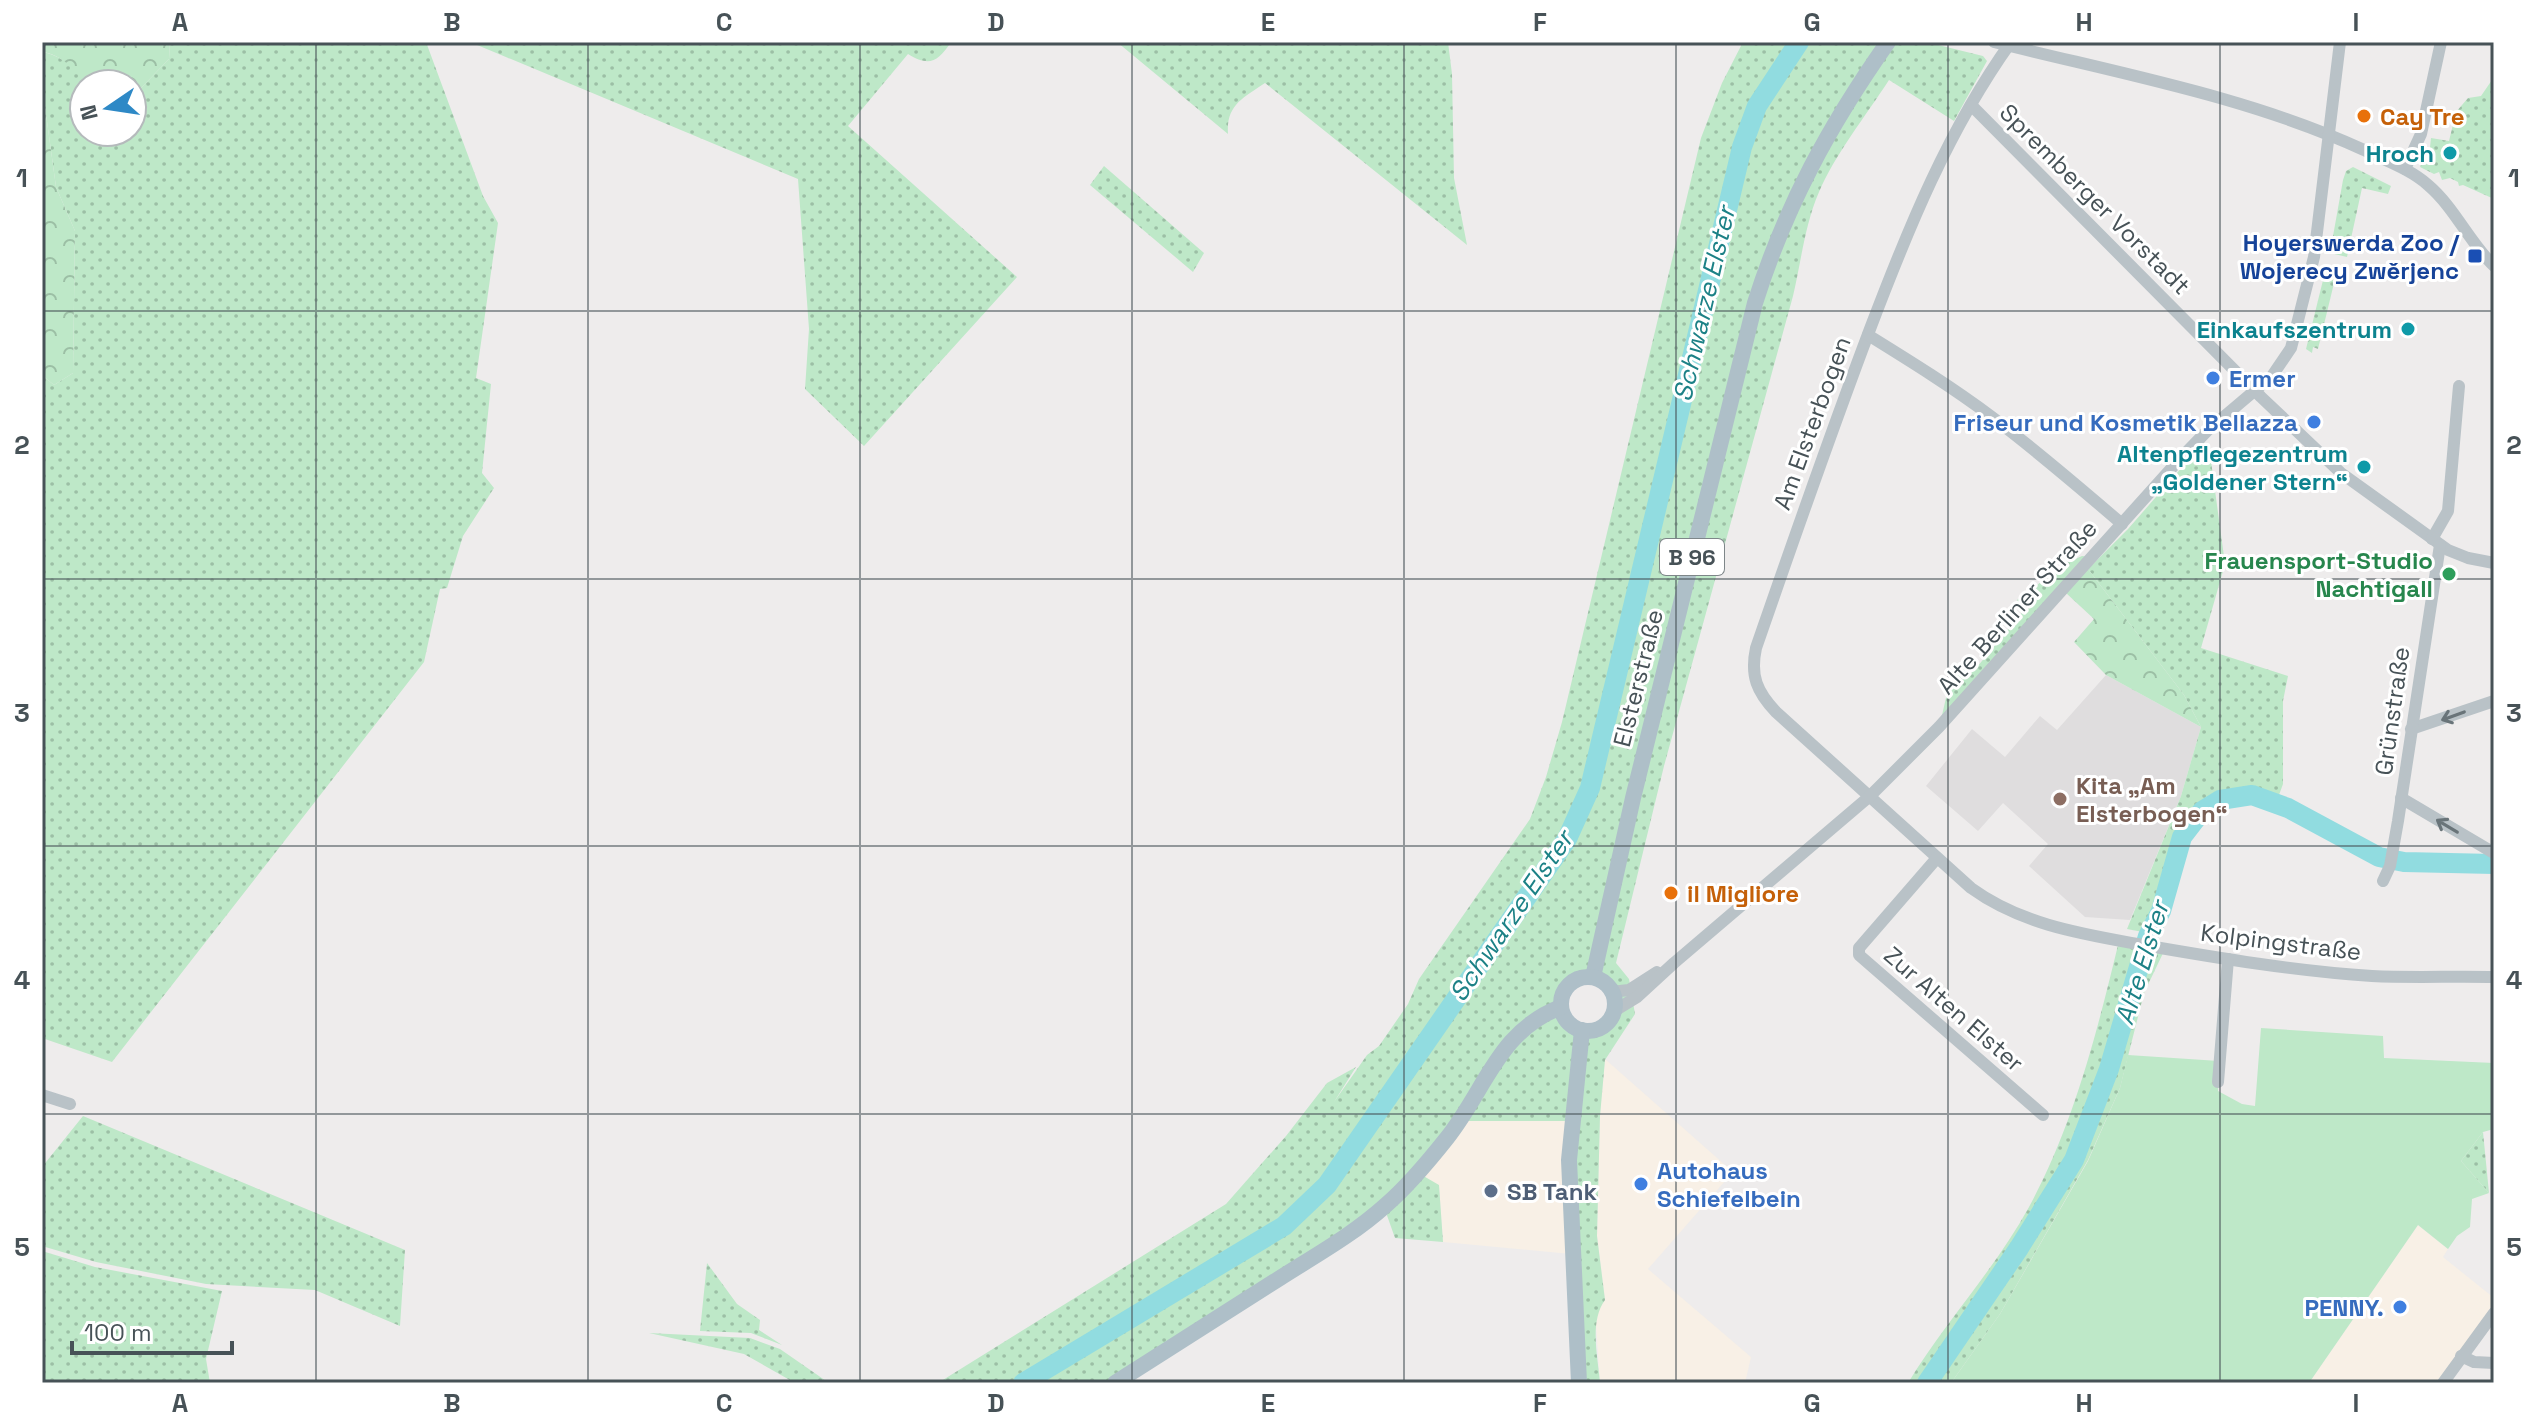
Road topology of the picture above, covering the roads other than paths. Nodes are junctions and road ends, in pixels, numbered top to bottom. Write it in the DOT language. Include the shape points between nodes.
graph roads {
  1 [pos="1888,42"];
  2 [pos="1994,42"];
  3 [pos="2340,42"];
  4 [pos="2441,42"];
  5 [pos="2010,44"];
  6 [pos="1972,106"];
  7 [pos="2330,135"];
  8 [pos="2405,169"];
  9 [pos="2494,266"];
  10 [pos="1868,335"];
  11 [pos="2459,386"];
  12 [pos="2256,391"];
  13 [pos="2122,524"];
  14 [pos="2436,542"];
  15 [pos="2494,563"];
  16 [pos="2494,701"];
  17 [pos="2411,729"];
  18 [pos="1870,796"];
  19 [pos="2401,798"];
  20 [pos="2494,853"];
  21 [pos="1937,858"];
  22 [pos="2383,881"];
  23 [pos="2228,959"];
  24 [pos="1674,963"];
  25 [pos="1593,977"];
  26 [pos="2494,977"];
  27 [pos="1611,992"];
  28 [pos="1561,1007"];
  29 [pos="1614,1011"];
  30 [pos="1582,1030"];
  31 [pos="2218,1082"];
  32 [pos="42,1095"];
  33 [pos="70,1104"];
  34 [pos="2043,1115"];
  35 [pos="2494,1313"];
  36 [pos="2461,1356"];
  37 [pos="2494,1363"];
  38 [pos="1115,1383"];
  39 [pos="1579,1383"];
  40 [pos="2443,1383"];
  1 -- 25 [label="main road, Elsterstraße / B 96" via="1801,182 1767,264"];
  2 -- 5 [label="street"];
  3 -- 7 [label="street, Alte Berliner Straße"];
  4 -- 8 [label="street" via="2421,134"];
  5 -- 6 [label="street, Am Elsterbogen"];
  5 -- 7 [label="street" via="2223,100"];
  6 -- 10 [label="street, Am Elsterbogen" via="1929,182"];
  6 -- 12 [label="street, Spremberger Vorstadt"];
  7 -- 8 [label="street"];
  7 -- 12 [label="street, Alte Berliner Straße" via="2314,257 2298,326 2283,362"];
  8 -- 9 [label="street" via="2440,197"];
  10 -- 13 [label="street" via="1992,417"];
  10 -- 18 [label="street, Am Elsterbogen" via="1752,665 1767,703"];
  11 -- 14 [label="street, Grünstraße" via="2448,511"];
  12 -- 13 [label="street, Alte Berliner Straße" via="2207,431"];
  12 -- 14 [label="street, Spremberger Vorstadt" via="2350,480"];
  13 -- 18 [label="street, Alte Berliner Straße"];
  14 -- 15 [label="street, Spremberger Vorstadt" via="2457,555"];
  14 -- 17 [label="street, Grünstraße"];
  16 -- 17 [label="street, one-way"];
  17 -- 19 [label="street, Grünstraße"];
  18 -- 21 [label="street, Kolpingstraße"];
  18 -- 24 [label="street, Alte Berliner Straße"];
  20 -- 19 [label="street, one-way"];
  19 -- 22 [label="street, Grünstraße"];
  21 -- 23 [label="street, Kolpingstraße" via="1981,895 2017,915 2077,933"];
  21 -- 34 [label="street, Zur Alten Elster" via="1859,948 1859,955"];
  23 -- 26 [label="street, Kolpingstraße" via="2375,976"];
  23 -- 31 [label="street"];
  24 -- 27 [label="street, Alte Berliner Straße" via="1635,987"];
  24 -- 29 [label="street, Alte Berliner Straße"];
  25 -- 27 [label="main road"];
  25 -- 28 [label="main road" via="1567,986"];
  27 -- 29 [label="main road"];
  28 -- 30 [label="main road" via="1568,1022"];
  28 -- 38 [label="main road" via="1524,1026 1510,1041 1451,1134 1385,1207"];
  29 -- 30 [label="main road" via="1605,1025"];
  30 -- 39 [label="main road" via="1569,1160"];
  32 -- 33 [label="street"];
  35 -- 36 [label="street"];
  36 -- 37 [label="street"];
  36 -- 40 [label="street"];
}
